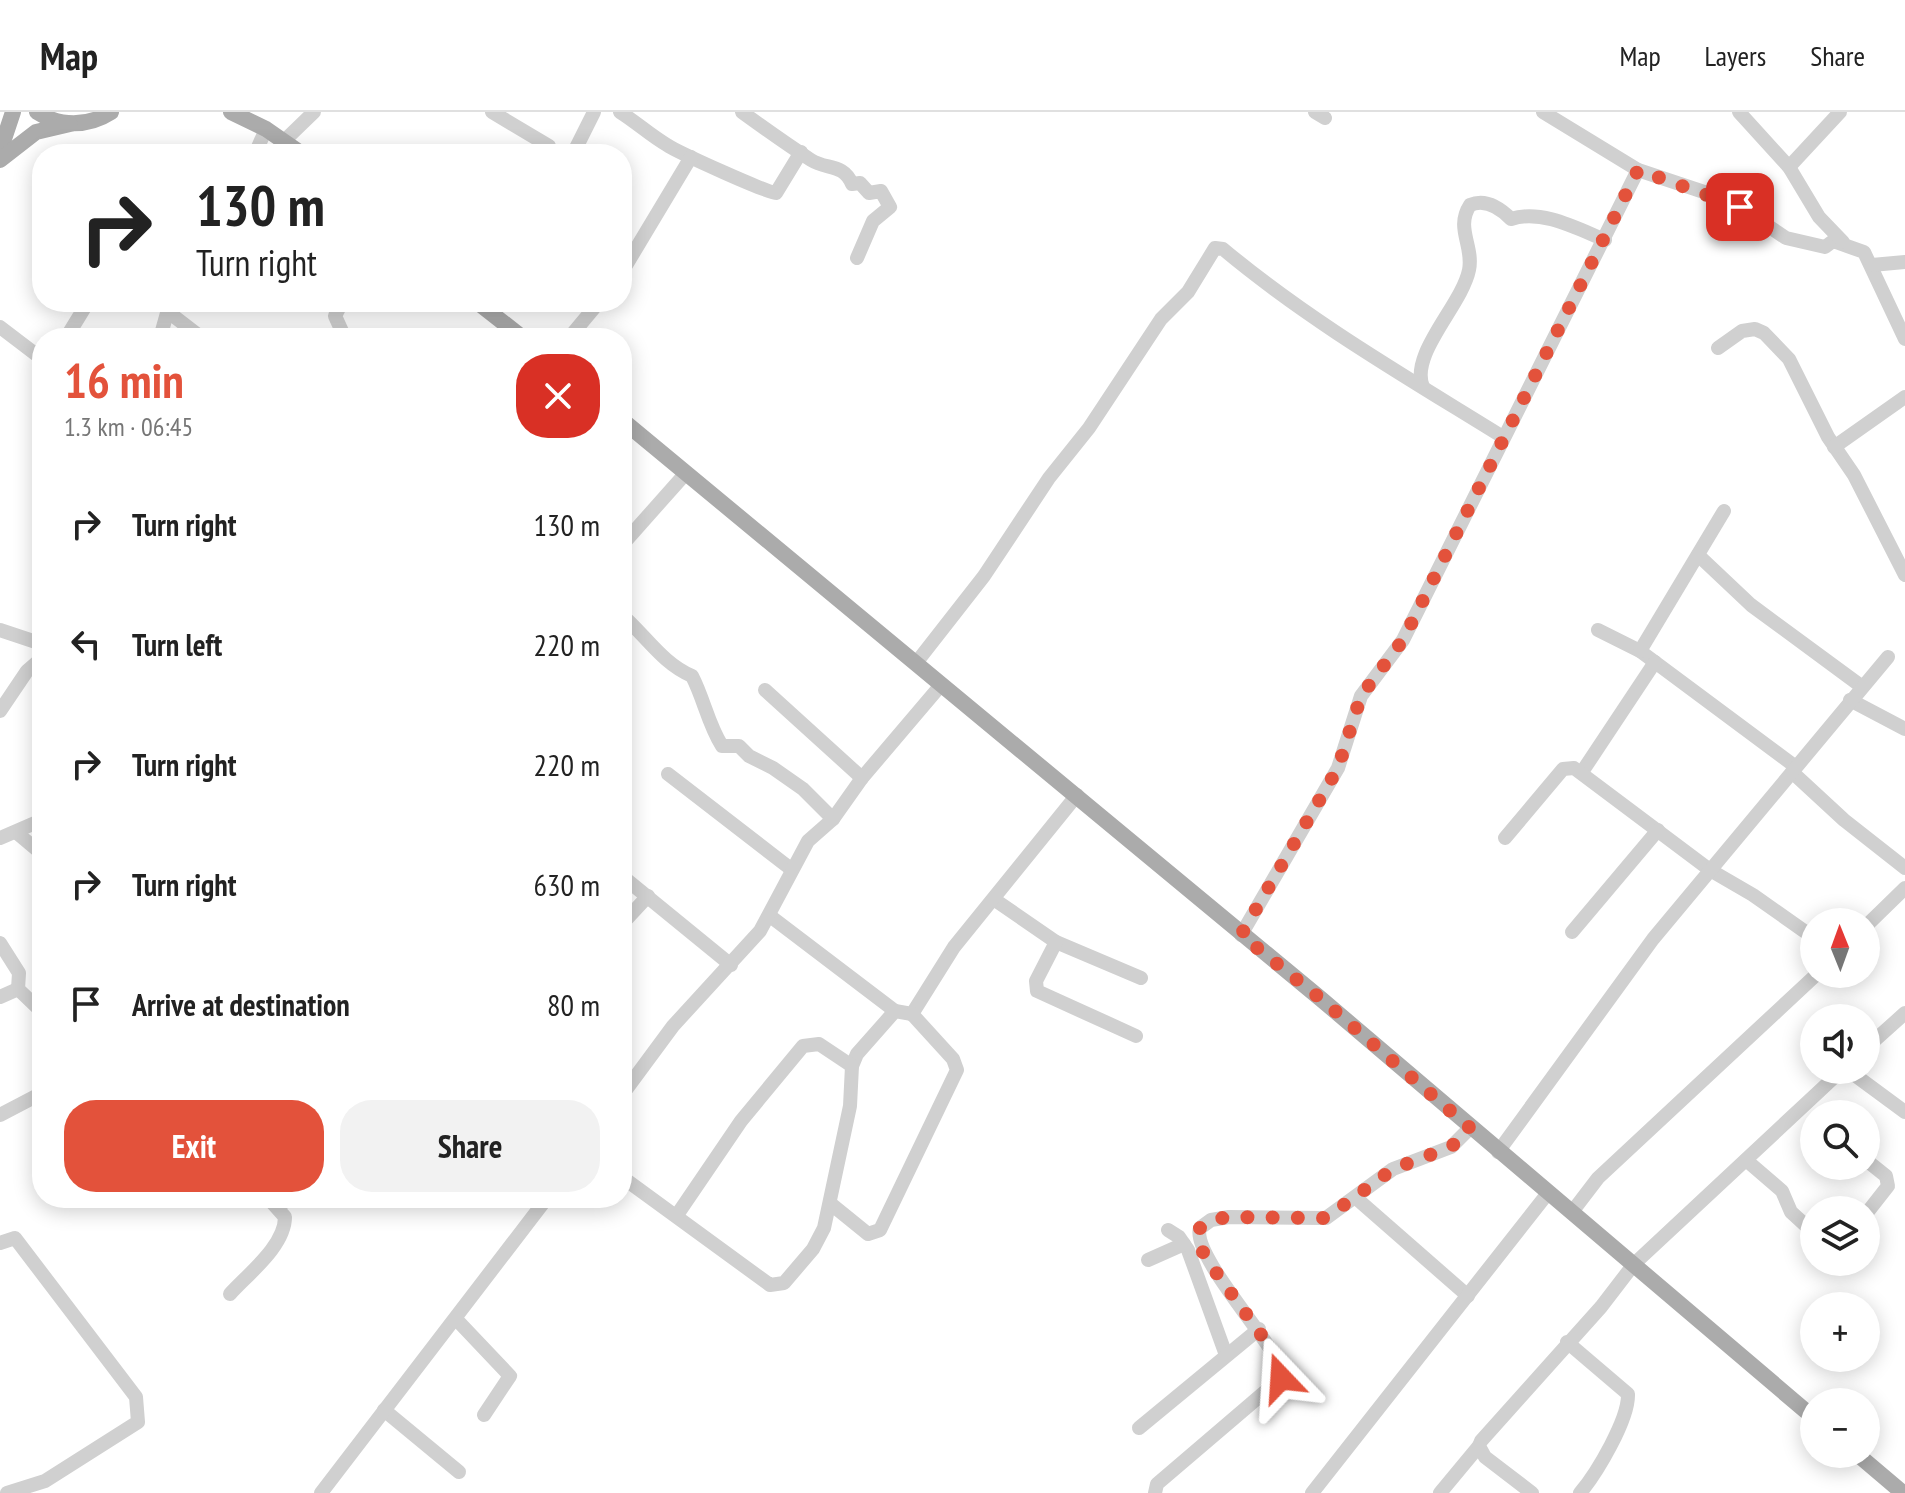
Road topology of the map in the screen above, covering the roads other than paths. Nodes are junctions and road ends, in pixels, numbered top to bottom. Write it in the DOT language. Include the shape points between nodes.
graph roads {
  1 [pos="13,112"];
  2 [pos="37,112"];
  3 [pos="111,112"];
  4 [pos="231,112"];
  5 [pos="314,112"];
  6 [pos="492,112"];
  7 [pos="594,112"];
  8 [pos="620,112"];
  9 [pos="742,112"];
  10 [pos="1543,112"];
  11 [pos="1739,112"];
  12 [pos="1840,112"];
  13 [pos="70,124"];
  14 [pos="266,129"];
  15 [pos="285,140"];
  16 [pos="259,144"];
  17 [pos="290,144"];
  18 [pos="546,144"];
  19 [pos="578,144"];
  20 [pos="0,151"];
  21 [pos="801,152"];
  22 [pos="691,157"];
  23 [pos="0,160"];
  24 [pos="1789,167"];
  25 [pos="1638,170"];
  26 [pos="1795,188"];
  27 [pos="1605,240"];
  28 [pos="1844,243"];
  29 [pos="632,255"];
  30 [pos="857,258"];
  31 [pos="1905,262"];
  32 [pos="1872,265"];
  33 [pos="174,312"];
  34 [pos="490,312"];
  35 [pos="591,312"];
  36 [pos="0,327"];
  37 [pos="191,328"];
  38 [pos="510,328"];
  39 [pos="577,328"];
  40 [pos="1905,339"];
  41 [pos="1718,348"];
  42 [pos="32,351"];
  43 [pos="1423,387"];
  44 [pos="1905,397"];
  45 [pos="632,428"];
  46 [pos="1503,437"];
  47 [pos="1834,447"];
  48 [pos="686,473"];
  49 [pos="1724,511"];
  50 [pos="632,534"];
  51 [pos="1698,555"];
  52 [pos="1905,575"];
  53 [pos="632,624"];
  54 [pos="0,630"];
  55 [pos="1598,630"];
  56 [pos="32,641"];
  57 [pos="1640,651"];
  58 [pos="1888,657"];
  59 [pos="1655,662"];
  60 [pos="916,663"];
  61 [pos="32,667"];
  62 [pos="941,685"];
  63 [pos="1861,686"];
  64 [pos="765,690"];
  65 [pos="1850,700"];
  66 [pos="0,711"];
  67 [pos="1905,729"];
  68 [pos="1794,769"];
  69 [pos="1582,772"];
  70 [pos="668,774"];
  71 [pos="862,778"];
  72 [pos="1077,795"];
  73 [pos="833,819"];
  74 [pos="32,825"];
  75 [pos="1658,830"];
  76 [pos="17,833"];
  77 [pos="0,838"];
  78 [pos="1505,838"];
  79 [pos="32,846"];
  80 [pos="1905,868"];
  81 [pos="791,869"];
  82 [pos="1710,870"];
  83 [pos="632,884"];
  84 [pos="648,896"];
  85 [pos="1902,897"];
  86 [pos="995,900"];
  87 [pos="632,913"];
  88 [pos="1880,915"];
  89 [pos="770,916"];
  90 [pos="1800,928"];
  91 [pos="1572,932"];
  92 [pos="1241,935"];
  93 [pos="1056,942"];
  94 [pos="0,943"];
  95 [pos="731,965"];
  96 [pos="1141,978"];
  97 [pos="1802,988"];
  98 [pos="18,989"];
  99 [pos="0,997"];
  100 [pos="32,1002"];
  101 [pos="895,1011"];
  102 [pos="1905,1013"];
  103 [pos="912,1014"];
  104 [pos="1880,1035"];
  105 [pos="1136,1036"];
  106 [pos="852,1066"];
  107 [pos="632,1081"];
  108 [pos="1833,1084"];
  109 [pos="1865,1084"];
  110 [pos="32,1098"];
  111 [pos="1819,1100"];
  112 [pos="1905,1112"];
  113 [pos="0,1115"];
  114 [pos="1800,1118"];
  115 [pos="1470,1128"];
  116 [pos="1498,1152"];
  117 [pos="1746,1160"];
  118 [pos="1880,1171"];
  119 [pos="632,1184"];
  120 [pos="1548,1193"];
  121 [pos="1880,1196"];
  122 [pos="1356,1198"];
  123 [pos="831,1204"];
  124 [pos="278,1208"];
  125 [pos="539,1208"];
  126 [pos="1572,1212"];
  127 [pos="677,1215"];
  128 [pos="1800,1220"];
  129 [pos="1168,1230"];
  130 [pos="0,1243"];
  131 [pos="1184,1244"];
  132 [pos="1148,1260"];
  133 [pos="1634,1264"];
  134 [pos="230,1294"];
  135 [pos="1468,1296"];
  136 [pos="456,1319"];
  137 [pos="1259,1329"];
  138 [pos="1567,1342"];
  139 [pos="1226,1355"];
  140 [pos="1800,1406"];
  141 [pos="384,1410"];
  142 [pos="484,1415"];
  143 [pos="1139,1428"];
  144 [pos="1479,1446"];
  145 [pos="1874,1468"];
  146 [pos="459,1472"];
  147 [pos="7,1493"];
  148 [pos="321,1493"];
  149 [pos="1155,1493"];
  150 [pos="1312,1493"];
  151 [pos="1440,1493"];
  152 [pos="1532,1493"];
  153 [pos="1580,1493"];
  154 [pos="1903,1493"];
  1 -- 20 [label="main road"];
  2 -- 13 [label="main road"];
  3 -- 13 [label="main road"];
  4 -- 14 [label="main road"];
  5 -- 15 [label="street"];
  6 -- 18 [label="street"];
  7 -- 19 [label="street"];
  8 -- 22 [label="street"];
  9 -- 21 [label="street"];
  10 -- 25 [label="street"];
  11 -- 24 [label="street"];
  12 -- 24 [label="street"];
  13 -- 23 [label="main road" via="36,132"];
  14 -- 15 [label="main road"];
  14 -- 16 [label="street"];
  15 -- 17 [label="main road"];
  21 -- 22 [label="street" via="773,194"];
  21 -- 30 [label="street" via="847,173 852,184 860,183 869,193 881,191 890,207 873,221"];
  22 -- 29 [label="street"];
  24 -- 26 [label="street"];
  24 -- 28 [label="street" via="1819,217"];
  25 -- 27 [label="street"];
  25 -- 28 [label="street" via="1731,201 1786,238 1825,247 1833,241"];
  27 -- 43 [label="street" via="1563,223 1523,215 1511,219 1486,203 1470,205 1462,225 1469,272 1419,369"];
  27 -- 46 [label="street"];
  28 -- 32 [label="street" via="1864,252"];
  31 -- 32 [label="street"];
  32 -- 40 [label="street"];
  33 -- 37 [label="street"];
  34 -- 38 [label="main road"];
  35 -- 39 [label="street"];
  36 -- 42 [label="street"];
  41 -- 47 [label="street" via="1749,329 1764,333 1789,359"];
  43 -- 46 [label="street"];
  43 -- 60 [label="street" via="1215,248 984,576"];
  44 -- 47 [label="street"];
  45 -- 48 [label="main road"];
  46 -- 92 [label="street" via="1403,640 1361,696 1338,768"];
  47 -- 52 [label="street"];
  48 -- 50 [label="street"];
  48 -- 60 [label="main road"];
  49 -- 51 [label="street"];
  51 -- 57 [label="street"];
  51 -- 63 [label="street" via="1751,605"];
  53 -- 73 [label="street" via="672,668 692,676 722,746 739,746 773,768"];
  54 -- 56 [label="street"];
  55 -- 57 [label="street"];
  57 -- 59 [label="street"];
  58 -- 63 [label="street"];
  59 -- 68 [label="street"];
  59 -- 69 [label="street"];
  60 -- 62 [label="main road"];
  61 -- 66 [label="street"];
  62 -- 71 [label="street"];
  62 -- 72 [label="main road"];
  63 -- 65 [label="street"];
  64 -- 71 [label="street"];
  65 -- 67 [label="street"];
  65 -- 68 [label="street"];
  68 -- 80 [label="street" via="1844,820"];
  68 -- 82 [label="street"];
  69 -- 75 [label="street"];
  69 -- 78 [label="street" via="1563,769"];
  70 -- 81 [label="street"];
  71 -- 73 [label="street"];
  72 -- 86 [label="street"];
  72 -- 92 [label="main road"];
  73 -- 81 [label="street" via="808,841"];
  74 -- 76 [label="street"];
  75 -- 82 [label="street"];
  75 -- 91 [label="street"];
  76 -- 77 [label="street"];
  76 -- 79 [label="street"];
  81 -- 89 [label="street"];
  82 -- 90 [label="street"];
  82 -- 116 [label="street" via="1653,939"];
  83 -- 84 [label="street"];
  84 -- 87 [label="street"];
  84 -- 95 [label="street"];
  85 -- 88 [label="street"];
  86 -- 93 [label="street"];
  86 -- 103 [label="street" via="954,947"];
  89 -- 95 [label="street"];
  89 -- 101 [label="street"];
  92 -- 115 [label="main road"];
  93 -- 96 [label="street"];
  93 -- 105 [label="street" via="1036,981 1037,991"];
  94 -- 98 [label="street" via="19,973"];
  95 -- 107 [label="street" via="673,1026"];
  97 -- 126 [label="street" via="1598,1178"];
  98 -- 99 [label="street"];
  98 -- 100 [label="street"];
  101 -- 103 [label="street"];
  101 -- 106 [label="street"];
  102 -- 104 [label="street"];
  103 -- 123 [label="street" via="957,1070 880,1230 868,1234"];
  106 -- 123 [label="street" via="850,1106"];
  106 -- 127 [label="street" via="819,1044 803,1046 741,1121"];
  108 -- 111 [label="street"];
  109 -- 112 [label="street"];
  110 -- 113 [label="street"];
  114 -- 117 [label="street"];
  115 -- 116 [label="main road"];
  115 -- 122 [label="street" via="1451,1147 1393,1169"];
  116 -- 120 [label="main road"];
  117 -- 128 [label="street" via="1782,1191"];
  117 -- 133 [label="street"];
  118 -- 121 [label="street" via="1888,1186"];
  119 -- 127 [label="street"];
  120 -- 126 [label="main road"];
  120 -- 135 [label="street"];
  122 -- 135 [label="street"];
  122 -- 137 [label="street" via="1326,1218 1229,1217 1200,1228 1198,1240 1205,1257"];
  123 -- 127 [label="street" via="813,1249 779,1286 770,1285"];
  124 -- 134 [label="street" via="285,1217 284,1229"];
  125 -- 136 [label="street"];
  126 -- 133 [label="main road"];
  129 -- 131 [label="street"];
  130 -- 147 [label="street" via="15,1238 69,1305 136,1397 138,1422 45,1481"];
  131 -- 132 [label="street"];
  131 -- 139 [label="street"];
  133 -- 138 [label="street"];
  133 -- 140 [label="main road"];
  135 -- 150 [label="street"];
  136 -- 141 [label="street"];
  136 -- 142 [label="street" via="510,1376"];
  137 -- 139 [label="street"];
  137 -- 149 [label="street" via="1283,1370 1281,1378 1157,1484"];
  138 -- 144 [label="street"];
  138 -- 153 [label="street" via="1628,1394 1629,1407 1595,1475"];
  139 -- 143 [label="street"];
  141 -- 146 [label="street"];
  141 -- 148 [label="street"];
  144 -- 151 [label="street"];
  144 -- 152 [label="street" via="1485,1457"];
  145 -- 154 [label="main road"];
}
